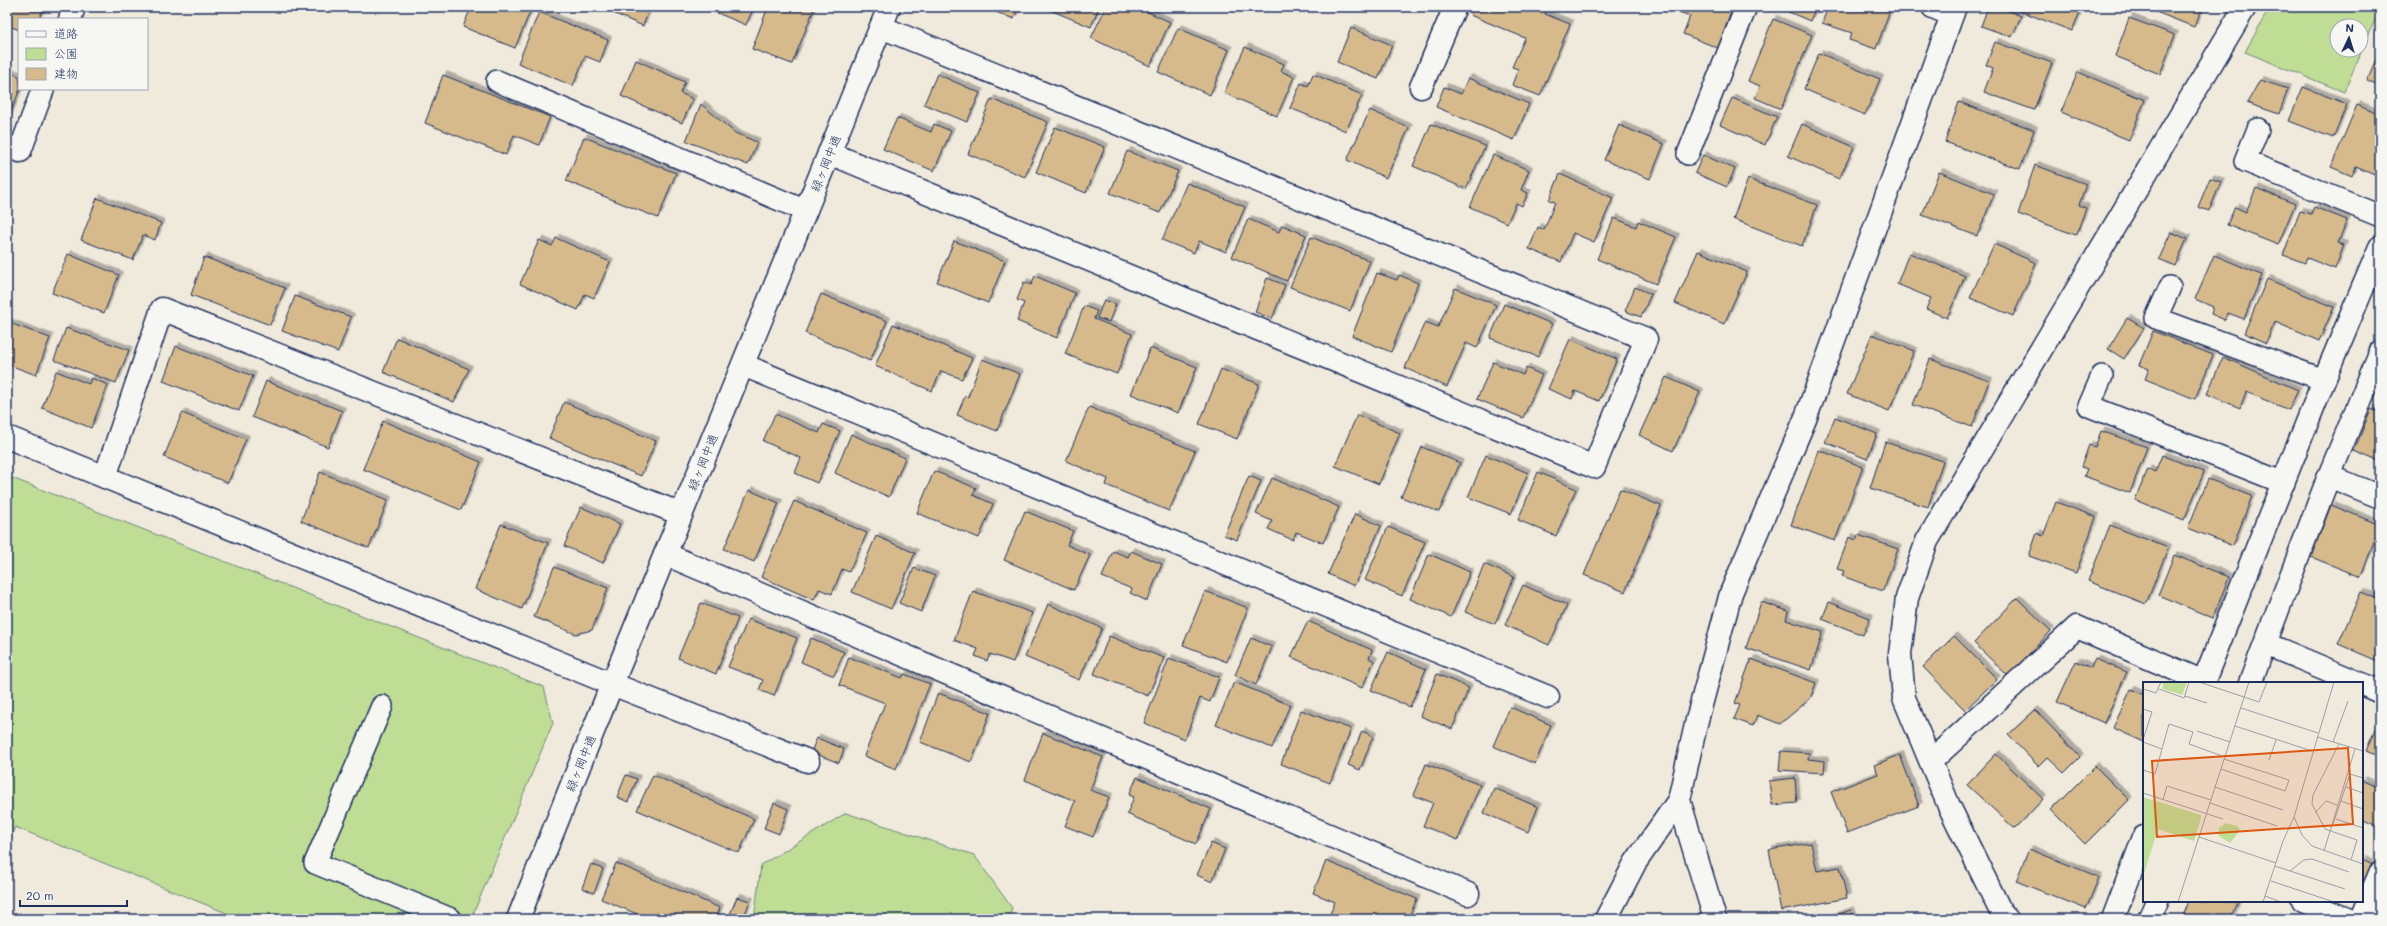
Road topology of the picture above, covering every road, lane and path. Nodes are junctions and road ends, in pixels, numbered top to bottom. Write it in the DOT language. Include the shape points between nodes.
graph roads {
  1 [pos="74,7"];
  2 [pos="1455,7"];
  3 [pos="1746,7"];
  4 [pos="2245,7"];
  5 [pos="1946,10"];
  6 [pos="887,12"];
  7 [pos="70,18"];
  8 [pos="498,81"];
  9 [pos="1421,86"];
  10 [pos="44,90"];
  11 [pos="2258,129"];
  12 [pos="7,146"];
  13 [pos="829,153"];
  14 [pos="1688,154"];
  15 [pos="806,210"];
  16 [pos="2380,216"];
  17 [pos="2380,246"];
  18 [pos="2170,287"];
  19 [pos="2380,353"];
  20 [pos="742,365"];
  21 [pos="2102,376"];
  22 [pos="2324,380"];
  23 [pos="7,437"];
  24 [pos="2329,476"];
  25 [pos="105,477"];
  26 [pos="2284,483"];
  27 [pos="2380,497"];
  28 [pos="681,514"];
  29 [pos="665,554"];
  30 [pos="2266,644"];
  31 [pos="2204,682"];
  32 [pos="2250,682"];
  33 [pos="2357,682"];
  34 [pos="612,684"];
  35 [pos="2363,684"];
  36 [pos="2380,692"];
  37 [pos="1548,697"];
  38 [pos="382,706"];
  39 [pos="808,761"];
  40 [pos="1931,761"];
  41 [pos="1679,800"];
  42 [pos="2143,840"];
  43 [pos="2380,872"];
  44 [pos="1468,894"];
  45 [pos="2157,902"];
  46 [pos="2305,902"];
  47 [pos="451,919"];
  48 [pos="518,919"];
  49 [pos="1606,919"];
  50 [pos="1715,919"];
  51 [pos="2007,919"];
  52 [pos="2113,919"];
  53 [pos="2149,919"];
  54 [pos="2347,919"];
  55 [pos="2360,919"];
  1 -- 7 [label="street"];
  2 -- 9 [label="street"];
  3 -- 14 [label="lane"];
  4 -- 40 [label="street" via="1927,541 1907,598 1900,654 1904,698"];
  5 -- 41 [label="street" via="1806,417 1731,593 1697,720"];
  6 -- 13 [label="street, 緑ヶ岡中通"];
  6 -- 13 [label="street" via="1646,339 1594,467"];
  8 -- 15 [label="lane"];
  10 -- 12 [label="street" via="20,151"];
  11 -- 16 [label="lane" via="2245,161"];
  13 -- 15 [label="street, 緑ヶ岡中通"];
  15 -- 20 [label="street, 緑ヶ岡中通"];
  17 -- 22 [label="street"];
  18 -- 22 [label="lane" via="2156,318"];
  19 -- 24 [label="street"];
  20 -- 28 [label="street, 緑ヶ岡中通"];
  20 -- 37 [label="street"];
  21 -- 26 [label="lane" via="2089,406"];
  22 -- 26 [label="street"];
  23 -- 25 [label="street"];
  24 -- 27 [label="street"];
  24 -- 30 [label="street"];
  25 -- 28 [label="street" via="162,309"];
  25 -- 34 [label="street"];
  26 -- 31 [label="street"];
  28 -- 29 [label="street, 緑ヶ岡中通"];
  29 -- 34 [label="street, 緑ヶ岡中通"];
  29 -- 44 [label="street"];
  30 -- 32 [label="street"];
  30 -- 33 [label="street"];
  31 -- 40 [label="street" via="2077,627"];
  34 -- 39 [label="street"];
  34 -- 48 [label="street, 緑ヶ岡中通"];
  35 -- 36 [label="street"];
  38 -- 47 [label="lane" via="315,863"];
  40 -- 51 [label="street" via="1949,806 2002,914"];
  41 -- 49 [label="street" via="1635,863"];
  41 -- 50 [label="street"];
  42 -- 52 [label="street"];
  43 -- 55 [label="lane"];
  45 -- 53 [label="street"];
  46 -- 54 [label="street"];
}
